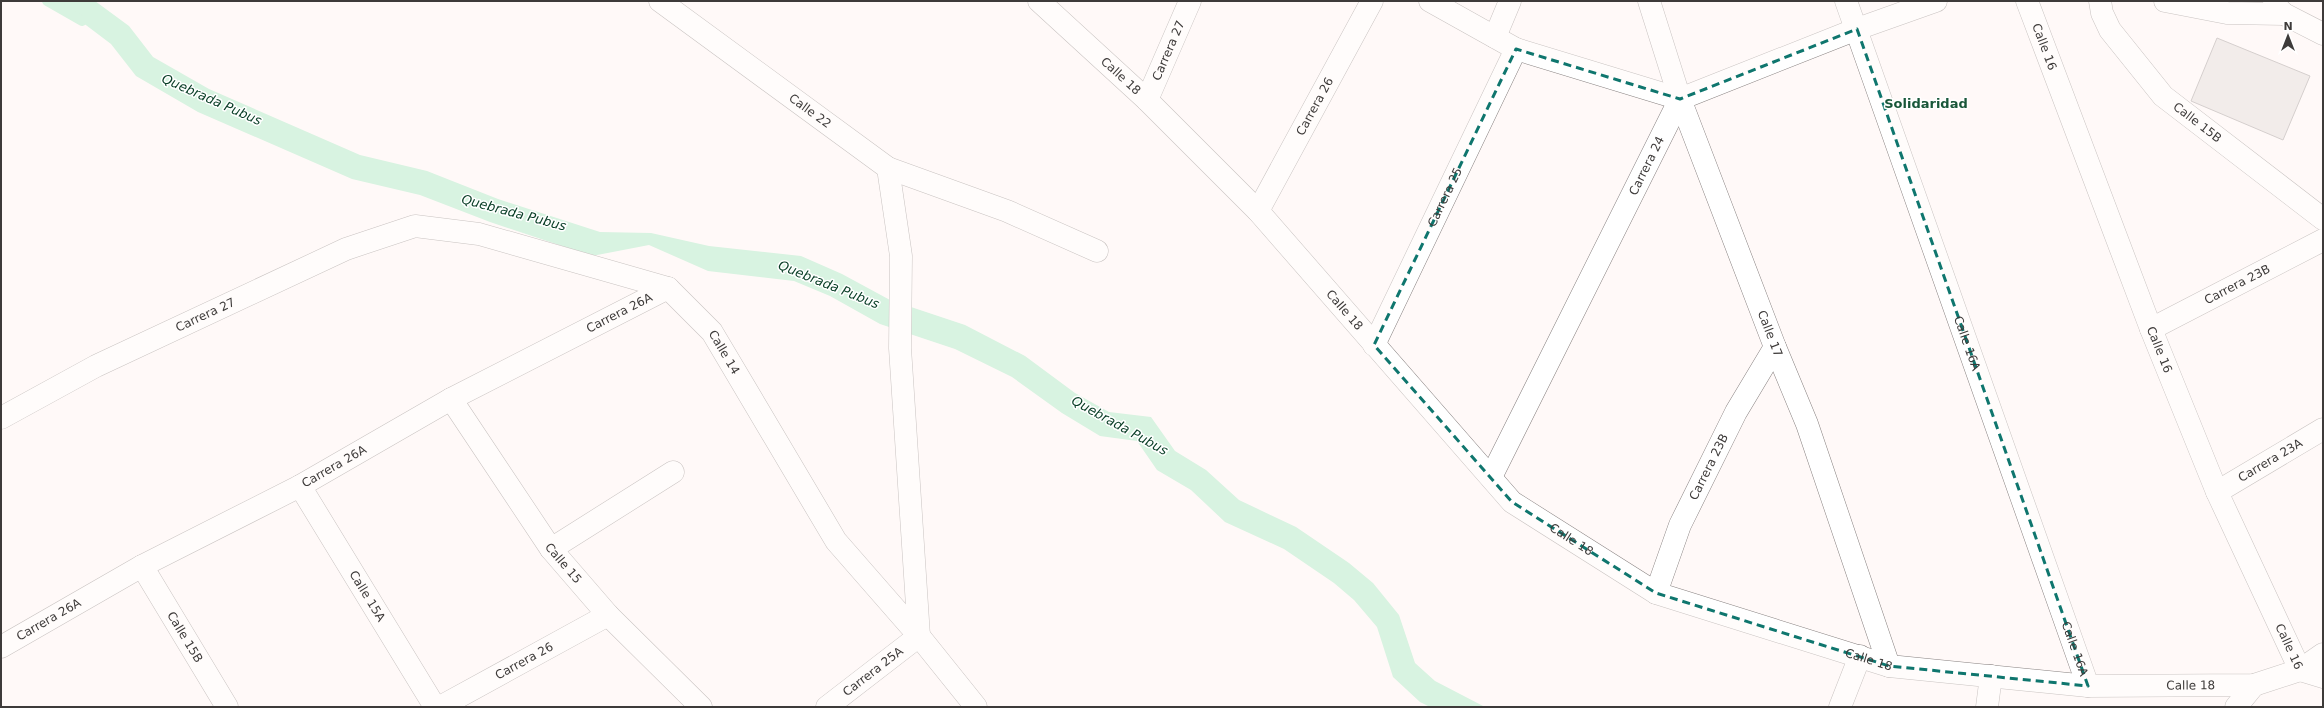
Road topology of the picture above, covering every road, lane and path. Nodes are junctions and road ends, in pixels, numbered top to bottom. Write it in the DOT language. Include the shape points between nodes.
graph roads {
  1 [pos="660,1"];
  2 [pos="1039,1"];
  3 [pos="1190,1"];
  4 [pos="1372,1"];
  5 [pos="1430,1"];
  6 [pos="1510,1"];
  7 [pos="1649,1"];
  8 [pos="1846,1"];
  9 [pos="1936,1"];
  10 [pos="2027,1"];
  11 [pos="2100,1"];
  12 [pos="2166,1"];
  13 [pos="2277,8"];
  14 [pos="1857,29"];
  15 [pos="2323,34"];
  16 [pos="1495,37"];
  17 [pos="1516,49"];
  18 [pos="1680,99"];
  19 [pos="1147,100"];
  20 [pos="888,168"];
  21 [pos="1258,212"];
  22 [pos="2323,219"];
  23 [pos="415,226"];
  24 [pos="2323,240"];
  25 [pos="1097,251"];
  26 [pos="668,288"];
  27 [pos="2151,328"];
  28 [pos="1374,345"];
  29 [pos="1775,347"];
  30 [pos="451,399"];
  31 [pos="1,418"];
  32 [pos="2323,429"];
  33 [pos="673,472"];
  34 [pos="1491,477"];
  35 [pos="300,486"];
  36 [pos="2217,492"];
  37 [pos="551,549"];
  38 [pos="142,566"];
  39 [pos="1656,593"];
  40 [pos="608,615"];
  41 [pos="918,636"];
  42 [pos="1,647"];
  43 [pos="2323,654"];
  44 [pos="1860,656"];
  45 [pos="1889,666"];
  46 [pos="2300,670"];
  47 [pos="1991,676"];
  48 [pos="2323,677"];
  49 [pos="2254,685"];
  50 [pos="2088,686"];
  51 [pos="227,707"];
  52 [pos="435,707"];
  53 [pos="440,707"];
  54 [pos="701,707"];
  55 [pos="827,707"];
  56 [pos="976,707"];
  57 [pos="1840,707"];
  58 [pos="1988,707"];
  59 [pos="2236,707"];
  1 -- 20 [label="street, Calle 22"];
  2 -- 19 [label="street, Calle 18"];
  3 -- 19 [label="street, Carrera 27"];
  4 -- 21 [label="street, Carrera 26"];
  5 -- 16 [label="street"];
  6 -- 16 [label="street"];
  7 -- 18 [label="street, Calle 17"];
  8 -- 14 [label="street, Calle 16A"];
  9 -- 14 [label="street"];
  10 -- 27 [label="street, Calle 16"];
  11 -- 22 [label="street, Calle 15B" via="2102,13 2110,30 2163,96"];
  12 -- 13 [label="street" via="2227,14"];
  13 -- 15 [label="street"];
  14 -- 18 [label="street"];
  14 -- 50 [label="street, Calle 16A"];
  16 -- 17 [label="street"];
  17 -- 18 [label="street"];
  17 -- 28 [label="street, Carrera 25"];
  18 -- 29 [label="street, Calle 17"];
  18 -- 34 [label="street, Carrera 24"];
  19 -- 21 [label="street, Calle 18"];
  20 -- 25 [label="street, Calle 22" via="1007,212"];
  20 -- 41 [label="street" via="901,256 900,348"];
  21 -- 28 [label="street, Calle 18"];
  23 -- 26 [label="street, Calle 14" via="480,234"];
  23 -- 31 [label="street, Carrera 27" via="338,252 96,366"];
  24 -- 27 [label="street, Carrera 23B"];
  26 -- 30 [label="street, Carrera 26A"];
  26 -- 41 [label="street, Calle 14" via="712,332 836,541"];
  27 -- 36 [label="street, Calle 16"];
  28 -- 34 [label="street, Calle 18"];
  29 -- 39 [label="street, Carrera 23B" via="1736,412 1680,525"];
  29 -- 45 [label="street, Calle 17" via="1807,424"];
  30 -- 35 [label="street, Carrera 26A"];
  30 -- 37 [label="street, Calle 15"];
  32 -- 36 [label="street, Carrera 23A"];
  33 -- 37 [label="street"];
  34 -- 39 [label="street, Calle 18" via="1512,502"];
  35 -- 38 [label="street, Carrera 26A"];
  35 -- 52 [label="street, Calle 15A"];
  36 -- 46 [label="street, Calle 16"];
  37 -- 40 [label="street, Calle 15"];
  38 -- 42 [label="street, Carrera 26A"];
  38 -- 51 [label="street, Calle 15B"];
  39 -- 44 [label="street, Calle 18"];
  40 -- 53 [label="street, Carrera 26"];
  40 -- 54 [label="street, Calle 15"];
  41 -- 55 [label="street, Carrera 25A"];
  41 -- 56 [label="street, Calle 14"];
  43 -- 46 [label="street, Calle 18"];
  44 -- 45 [label="street, Calle 18"];
  44 -- 57 [label="street"];
  45 -- 47 [label="street, Calle 18"];
  46 -- 48 [label="street, Calle 16"];
  46 -- 49 [label="street, Calle 18"];
  47 -- 50 [label="street, Calle 18"];
  47 -- 58 [label="street"];
  49 -- 50 [label="street, Calle 18"];
  49 -- 59 [label="street"];
}
